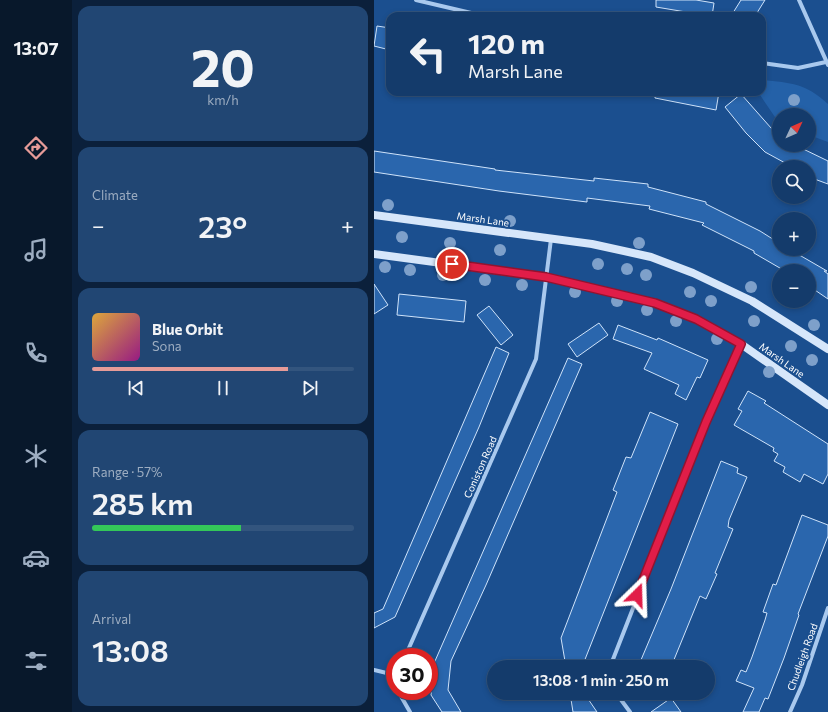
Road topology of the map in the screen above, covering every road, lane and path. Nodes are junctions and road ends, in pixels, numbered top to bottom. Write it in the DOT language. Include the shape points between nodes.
graph roads {
  1 [pos="416,0"];
  2 [pos="799,0"];
  3 [pos="467,12"];
  4 [pos="827,63"];
  5 [pos="766,64"];
  6 [pos="374,215"];
  7 [pos="550,238"];
  8 [pos="374,254"];
  9 [pos="546,277"];
  10 [pos="741,344"];
  11 [pos="828,349"];
  12 [pos="828,405"];
  13 [pos="828,608"];
  14 [pos="409,648"];
  15 [pos="613,660"];
  16 [pos="374,670"];
  17 [pos="386,673"];
  18 [pos="403,700"];
  19 [pos="621,700"];
  20 [pos="410,712"];
  21 [pos="630,712"];
  22 [pos="790,712"];
  1 -- 3 [label="street"];
  2 -- 4 [label="street"];
  4 -- 5 [label="street" via="798,68"];
  6 -- 7 [label="main road, Marsh Lane"];
  7 -- 9 [label="street, Coniston Road"];
  7 -- 11 [label="main road, Marsh Lane" via="651,257 693,273 752,301"];
  8 -- 9 [label="main road, Marsh Lane"];
  9 -- 10 [label="main road, Marsh Lane" via="655,303 696,319"];
  9 -- 14 [label="street, Coniston Road" via="536,359"];
  10 -- 12 [label="main road, Marsh Lane"];
  10 -- 15 [label="street" via="706,422"];
  13 -- 22 [label="street, Chudleigh Road" via="802,685"];
  16 -- 17 [label="street"];
  18 -- 20 [label="street"];
  19 -- 21 [label="street"];
}
